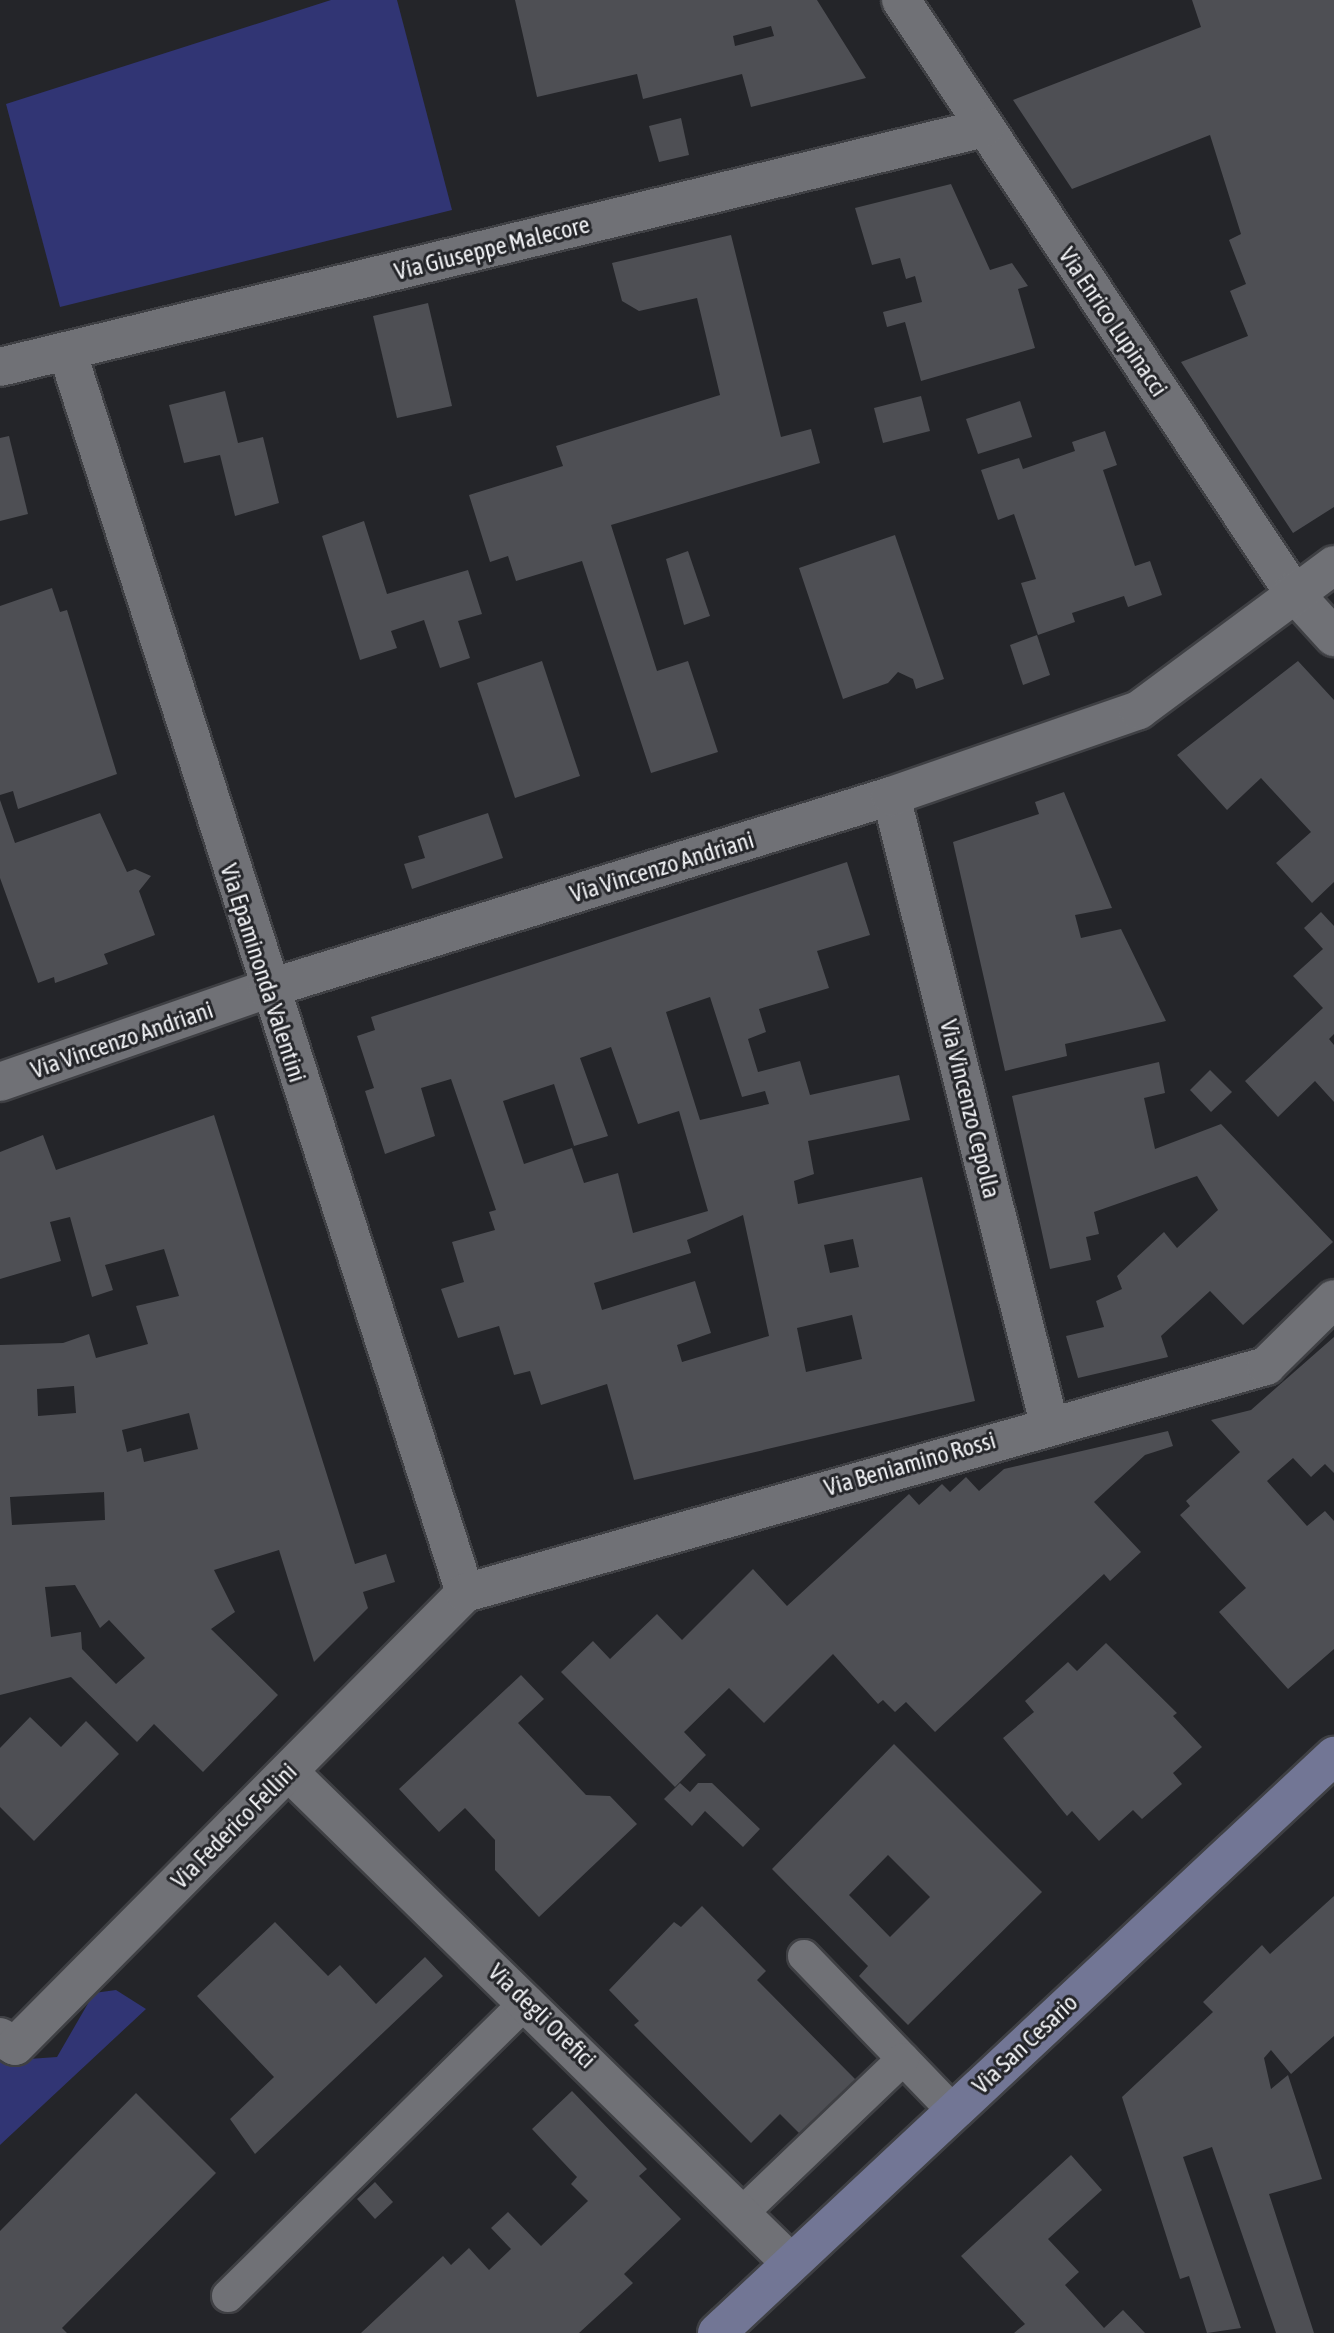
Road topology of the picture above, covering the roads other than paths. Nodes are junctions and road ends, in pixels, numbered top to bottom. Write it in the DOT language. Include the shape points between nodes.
graph roads {
  1 [pos="901,0"];
  2 [pos="984,128"];
  3 [pos="67,351"];
  4 [pos="0,367"];
  5 [pos="1334,565"];
  6 [pos="1293,592"];
  7 [pos="1334,637"];
  8 [pos="891,796"];
  9 [pos="267,989"];
  10 [pos="0,1082"];
  11 [pos="1334,1299"];
  12 [pos="1049,1423"];
  13 [pos="465,1593"];
  14 [pos="1334,1756"];
  15 [pos="289,1772"];
  16 [pos="804,1956"];
  17 [pos="527,2001"];
  18 [pos="0,2037"];
  19 [pos="903,2059"];
  20 [pos="953,2111"];
  21 [pos="742,2213"];
  22 [pos="791,2263"];
  23 [pos="228,2296"];
  24 [pos="736,2326"];
  1 -- 2 [label="street, Via Enrico Lupinacci"];
  2 -- 3 [label="street, Via Giuseppe Malecore"];
  2 -- 6 [label="street, Via Enrico Lupinacci"];
  3 -- 4 [label="street, Via Giuseppe Malecore"];
  3 -- 9 [label="street, Via Epaminonda Valentini"];
  5 -- 6 [label="street, Via Vincenzo Andriani"];
  6 -- 7 [label="street, Via Enrico Lupinacci"];
  6 -- 8 [label="street, Via Vincenzo Andriani" via="1139,710"];
  8 -- 9 [label="street, Via Vincenzo Andriani"];
  8 -- 12 [label="street, Via Vincenzo Cepolla"];
  9 -- 10 [label="street, Via Vincenzo Andriani"];
  9 -- 13 [label="street, Via Epaminonda Valentini"];
  11 -- 12 [label="street, Via Beniamino Rossi" via="1266,1366"];
  12 -- 13 [label="street, Via Beniamino Rossi"];
  13 -- 15 [label="street, Via Federico Fellini"];
  14 -- 20 [label="main road, Via San Cesario"];
  15 -- 17 [label="street, Via degli Orefici"];
  15 -- 18 [label="street, Via Federico Fellini" via="15,2046"];
  16 -- 19 [label="lane"];
  17 -- 21 [label="street, Via degli Orefici"];
  17 -- 23 [label="lane"];
  19 -- 20 [label="lane"];
  19 -- 21 [label="lane"];
  20 -- 22 [label="main road, Via San Cesario"];
  21 -- 22 [label="street, Via degli Orefici"];
  22 -- 24 [label="main road, Via San Cesario"];
}
